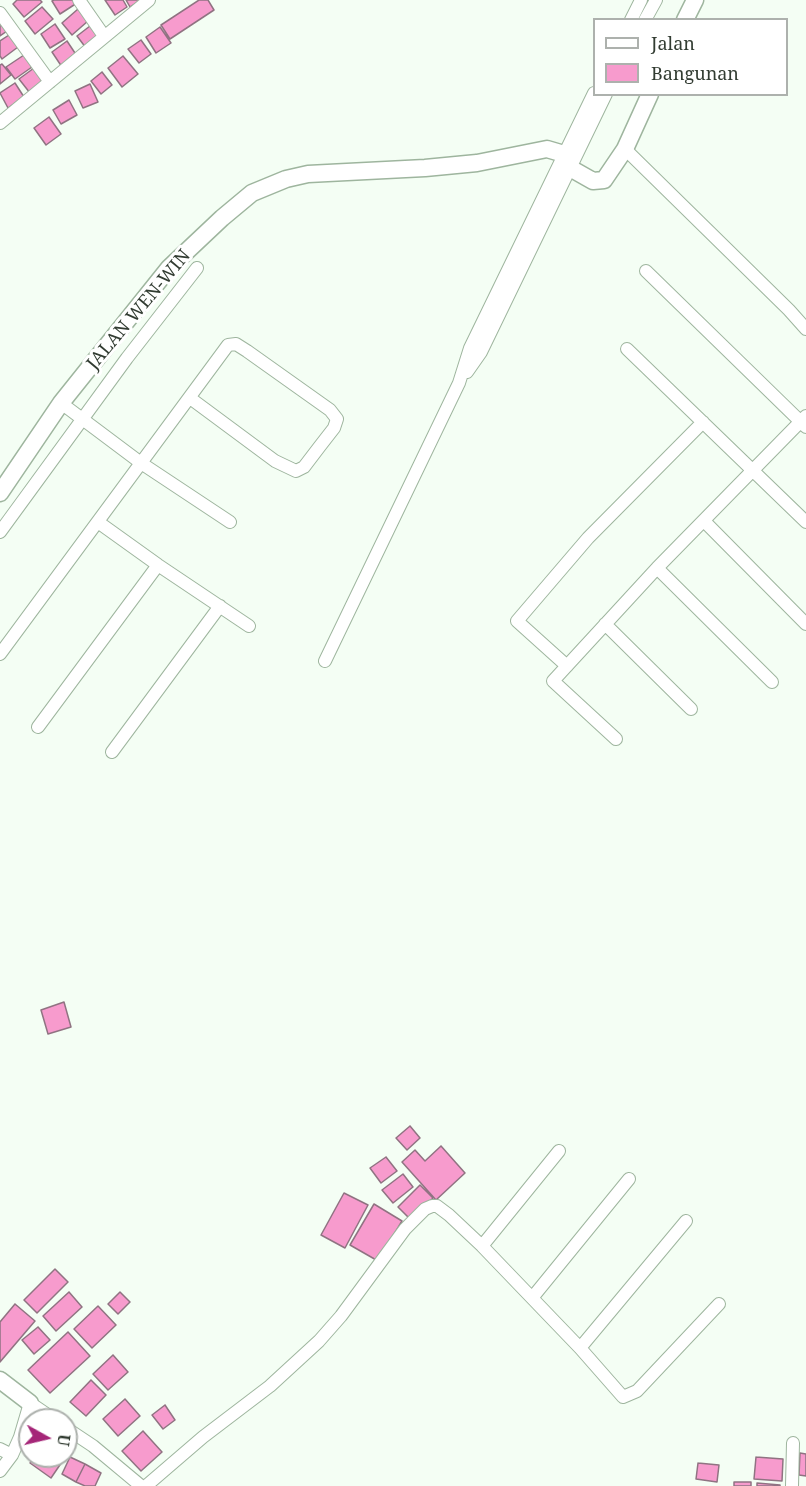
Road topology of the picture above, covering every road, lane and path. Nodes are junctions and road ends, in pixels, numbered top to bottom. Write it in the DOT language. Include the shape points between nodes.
graph roads {
  1 [pos="79,0"];
  2 [pos="149,0"];
  3 [pos="641,0"];
  4 [pos="656,0"];
  5 [pos="695,0"];
  6 [pos="0,13"];
  7 [pos="632,18"];
  8 [pos="646,18"];
  9 [pos="686,18"];
  10 [pos="104,36"];
  11 [pos="50,82"];
  12 [pos="593,96"];
  13 [pos="605,96"];
  14 [pos="649,96"];
  15 [pos="0,123"];
  16 [pos="625,149"];
  17 [pos="567,161"];
  18 [pos="196,268"];
  19 [pos="646,271"];
  20 [pos="806,329"];
  21 [pos="627,349"];
  22 [pos="190,398"];
  23 [pos="61,404"];
  24 [pos="83,420"];
  25 [pos="703,422"];
  26 [pos="804,422"];
  27 [pos="141,463"];
  28 [pos="754,470"];
  29 [pos="0,493"];
  30 [pos="704,521"];
  31 [pos="98,522"];
  32 [pos="230,522"];
  33 [pos="806,522"];
  34 [pos="0,532"];
  35 [pos="158,565"];
  36 [pos="657,568"];
  37 [pos="220,606"];
  38 [pos="605,624"];
  39 [pos="806,624"];
  40 [pos="249,626"];
  41 [pos="0,654"];
  42 [pos="324,661"];
  43 [pos="567,666"];
  44 [pos="772,682"];
  45 [pos="691,709"];
  46 [pos="38,727"];
  47 [pos="616,739"];
  48 [pos="112,752"];
  49 [pos="559,1151"];
  50 [pos="629,1179"];
  51 [pos="686,1221"];
  52 [pos="482,1246"];
  53 [pos="532,1298"];
  54 [pos="719,1304"];
  55 [pos="579,1348"];
  56 [pos="0,1380"];
  57 [pos="30,1403"];
  58 [pos="37,1408"];
  59 [pos="78,1436"];
  60 [pos="793,1443"];
  61 [pos="6,1452"];
  62 [pos="0,1471"];
  63 [pos="141,1486"];
  64 [pos="146,1486"];
  65 [pos="792,1486"];
  1 -- 10 [label="street"];
  2 -- 10 [label="street"];
  3 -- 7 [label="street"];
  4 -- 8 [label="street"];
  5 -- 9 [label="street"];
  6 -- 11 [label="street"];
  10 -- 11 [label="street"];
  11 -- 15 [label="street"];
  12 -- 17 [label="street"];
  13 -- 17 [label="street"];
  14 -- 16 [label="street, JALAN WEN-WIN"];
  16 -- 17 [label="street, JALAN WEN-WIN" via="604,180 592,181"];
  16 -- 20 [label="street"];
  17 -- 23 [label="street, JALAN WEN-WIN" via="547,148 477,163 308,174 252,193 169,268"];
  17 -- 42 [label="street" via="481,352 459,383"];
  18 -- 24 [label="street"];
  19 -- 26 [label="street"];
  21 -- 25 [label="street"];
  22 -- 22 [label="street" via="220,354 228,345 236,344 330,410 336,419 334,428 296,471 275,461"];
  22 -- 27 [label="street"];
  23 -- 24 [label="street"];
  23 -- 29 [label="street, JALAN WEN-WIN"];
  24 -- 27 [label="street"];
  24 -- 34 [label="street"];
  25 -- 28 [label="street"];
  25 -- 43 [label="street" via="588,538 517,621"];
  26 -- 28 [label="street"];
  27 -- 31 [label="street"];
  27 -- 32 [label="street"];
  28 -- 30 [label="street"];
  28 -- 33 [label="street"];
  30 -- 36 [label="street"];
  30 -- 39 [label="street"];
  31 -- 35 [label="street"];
  31 -- 41 [label="street"];
  35 -- 37 [label="street"];
  35 -- 46 [label="street"];
  36 -- 38 [label="street"];
  36 -- 44 [label="street"];
  37 -- 40 [label="street"];
  37 -- 48 [label="street"];
  38 -- 43 [label="street"];
  38 -- 45 [label="street"];
  43 -- 47 [label="street" via="554,681"];
  49 -- 52 [label="street"];
  50 -- 53 [label="street"];
  51 -- 55 [label="street"];
  52 -- 53 [label="street"];
  52 -- 64 [label="street" via="437,1206 425,1209 405,1229 319,1341 270,1386"];
  53 -- 55 [label="street"];
  54 -- 55 [label="street" via="637,1391 623,1397"];
  56 -- 57 [label="street"];
  57 -- 58 [label="street"];
  57 -- 61 [label="street" via="20,1437"];
  59 -- 63 [label="street"];
  60 -- 65 [label="street"];
  61 -- 62 [label="street"];
}
